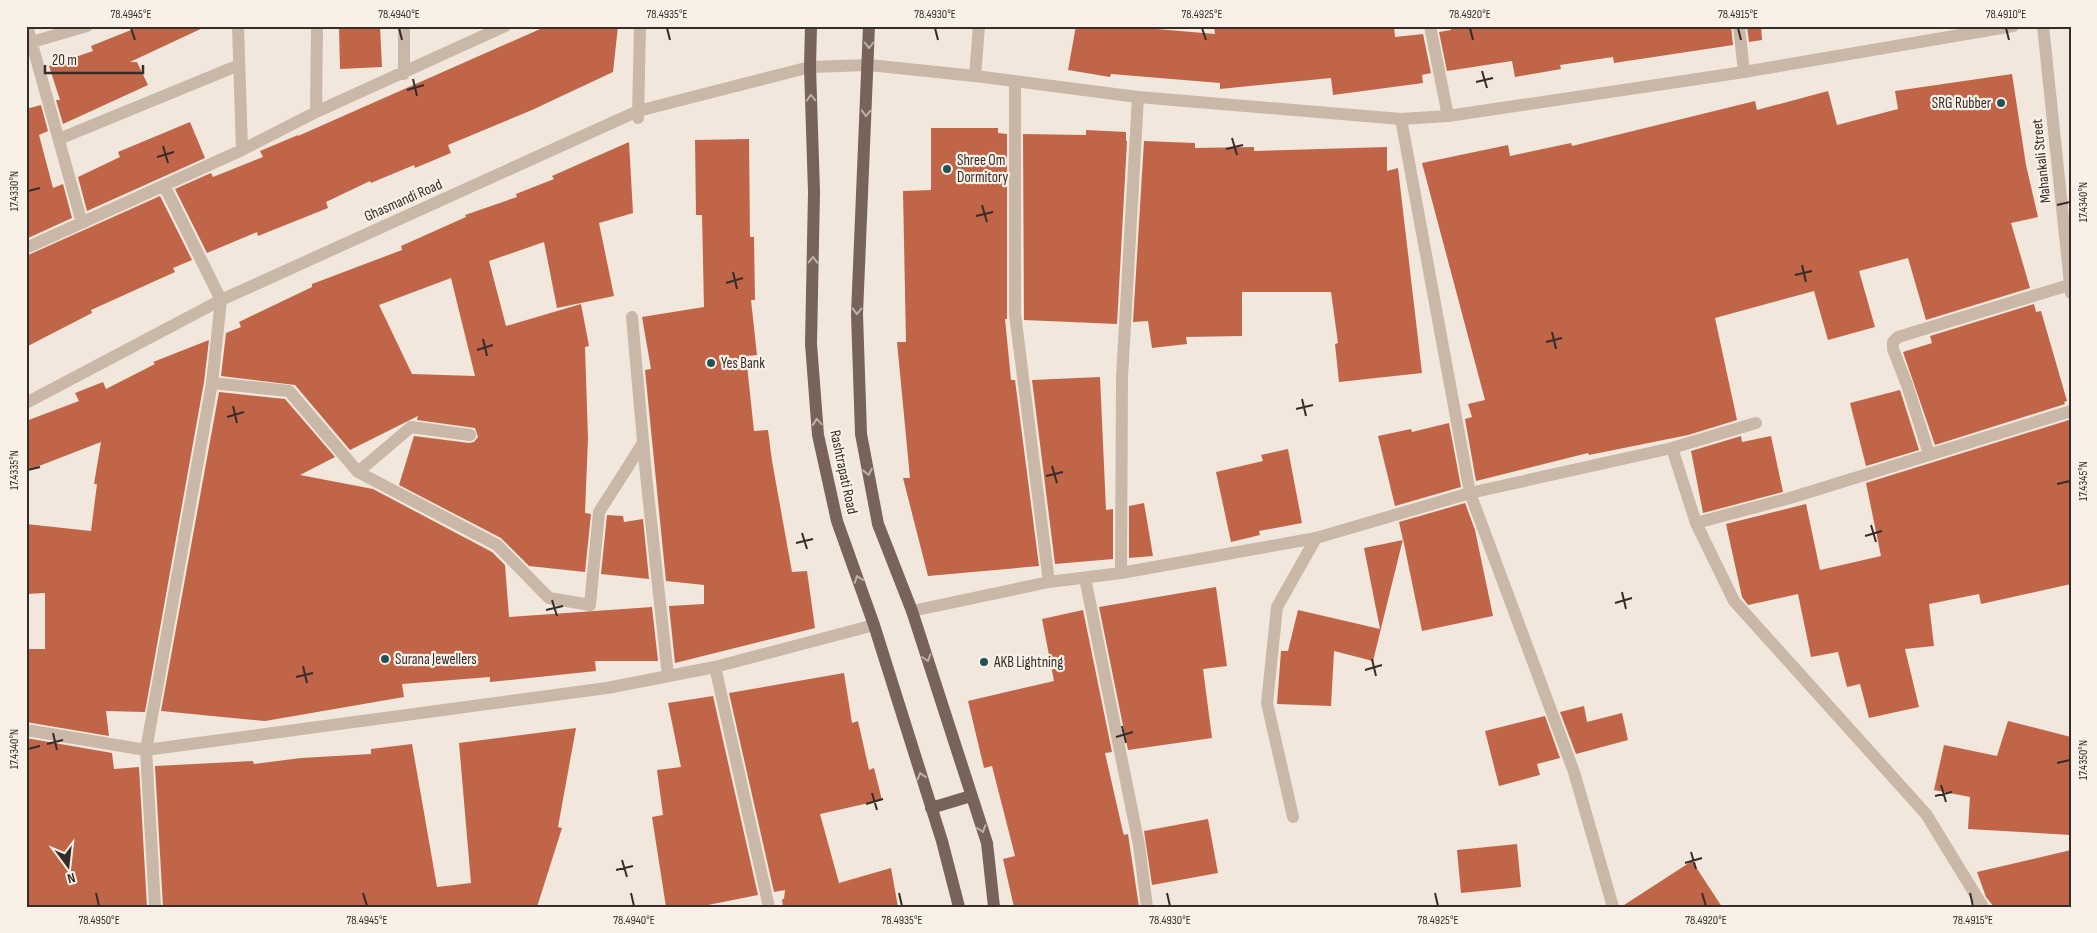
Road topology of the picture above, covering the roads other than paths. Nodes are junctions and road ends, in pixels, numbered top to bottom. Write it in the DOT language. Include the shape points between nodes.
graph roads {
  1 [pos="27,26"];
  2 [pos="87,26"];
  3 [pos="238,26"];
  4 [pos="317,26"];
  5 [pos="404,26"];
  6 [pos="505,26"];
  7 [pos="640,26"];
  8 [pos="811,26"];
  9 [pos="869,26"];
  10 [pos="979,26"];
  11 [pos="1430,26"];
  12 [pos="1739,26"];
  13 [pos="2013,26"];
  14 [pos="2043,26"];
  15 [pos="480,33"];
  16 [pos="32,42"];
  17 [pos="869,65"];
  18 [pos="239,66"];
  19 [pos="810,66"];
  20 [pos="1744,72"];
  21 [pos="404,74"];
  22 [pos="976,76"];
  23 [pos="1015,82"];
  24 [pos="1138,97"];
  25 [pos="316,112"];
  26 [pos="638,115"];
  27 [pos="1448,116"];
  28 [pos="1400,119"];
  29 [pos="60,139"];
  30 [pos="242,150"];
  31 [pos="164,185"];
  32 [pos="82,223"];
  33 [pos="26,248"];
  34 [pos="2070,289"];
  35 [pos="221,300"];
  36 [pos="632,317"];
  37 [pos="212,383"];
  38 [pos="26,403"];
  39 [pos="2071,410"];
  40 [pos="1756,423"];
  41 [pos="470,435"];
  42 [pos="643,442"];
  43 [pos="1672,448"];
  44 [pos="1929,454"];
  45 [pos="358,472"];
  46 [pos="1470,493"];
  47 [pos="1696,523"];
  48 [pos="1316,538"];
  49 [pos="1121,573"];
  50 [pos="1085,578"];
  51 [pos="1049,582"];
  52 [pos="912,611"];
  53 [pos="874,625"];
  54 [pos="715,667"];
  55 [pos="668,676"];
  56 [pos="26,730"];
  57 [pos="146,750"];
  58 [pos="971,796"];
  59 [pos="931,808"];
  60 [pos="1293,817"];
  61 [pos="154,907"];
  62 [pos="769,907"];
  63 [pos="958,907"];
  64 [pos="994,907"];
  65 [pos="1147,907"];
  66 [pos="1613,907"];
  67 [pos="1984,907"];
  1 -- 16 [label="street"];
  2 -- 16 [label="street"];
  3 -- 18 [label="street"];
  4 -- 25 [label="street"];
  5 -- 21 [label="street"];
  6 -- 15 [label="street"];
  7 -- 26 [label="street"];
  8 -- 19 [label="main road, Rashtrapati Road"];
  9 -- 17 [label="main road, Rashtrapati Road, one-way"];
  10 -- 22 [label="street"];
  11 -- 27 [label="street"];
  12 -- 20 [label="street"];
  13 -- 20 [label="street, Ghasmandi Road"];
  14 -- 34 [label="street, Mahankali Street"];
  15 -- 21 [label="street"];
  16 -- 29 [label="street"];
  17 -- 19 [label="street, Ghasmandi Road"];
  17 -- 22 [label="street, Ghasmandi Road"];
  17 -- 52 [label="main road, Rashtrapati Road, one-way" via="857,314 861,434 878,524"];
  18 -- 29 [label="street"];
  18 -- 30 [label="street"];
  19 -- 26 [label="street, Ghasmandi Road"];
  53 -- 19 [label="main road, Rashtrapati Road, one-way" via="837,521 818,435 811,344 814,192"];
  20 -- 27 [label="street, Ghasmandi Road"];
  21 -- 25 [label="street"];
  22 -- 23 [label="street, Ghasmandi Road"];
  23 -- 24 [label="street, Ghasmandi Road"];
  23 -- 51 [label="street" via="1015,314"];
  24 -- 28 [label="street, Ghasmandi Road"];
  24 -- 49 [label="street" via="1122,377"];
  25 -- 30 [label="street"];
  26 -- 35 [label="street, Ghasmandi Road"];
  27 -- 28 [label="street, Ghasmandi Road"];
  28 -- 46 [label="street"];
  29 -- 32 [label="street"];
  30 -- 31 [label="street"];
  31 -- 32 [label="street"];
  31 -- 35 [label="street"];
  32 -- 33 [label="street"];
  34 -- 44 [label="street" via="1898,337 1893,349"];
  35 -- 37 [label="street"];
  35 -- 38 [label="street, Ghasmandi Road"];
  36 -- 42 [label="street"];
  37 -- 45 [label="street" via="289,391"];
  37 -- 57 [label="street"];
  39 -- 44 [label="street"];
  40 -- 43 [label="street"];
  41 -- 45 [label="street" via="411,427"];
  42 -- 45 [label="street" via="599,512 590,605 549,598 497,545"];
  42 -- 55 [label="street"];
  43 -- 46 [label="street"];
  43 -- 47 [label="street"];
  44 -- 47 [label="street" via="1790,498"];
  46 -- 48 [label="street"];
  46 -- 66 [label="street" via="1574,772"];
  47 -- 67 [label="street" via="1734,601 1926,814"];
  48 -- 49 [label="street"];
  48 -- 60 [label="street" via="1277,607 1267,703"];
  49 -- 50 [label="street"];
  50 -- 51 [label="street"];
  50 -- 65 [label="street" via="1139,845"];
  51 -- 52 [label="street"];
  52 -- 58 [label="main road, Rashtrapati Road, one-way"];
  53 -- 54 [label="street"];
  59 -- 53 [label="main road, Rashtrapati Road, one-way"];
  54 -- 55 [label="street"];
  54 -- 62 [label="street"];
  55 -- 57 [label="street" via="607,688"];
  56 -- 57 [label="street"];
  57 -- 61 [label="street"];
  58 -- 59 [label="main road"];
  58 -- 64 [label="main road, Rashtrapati Road, one-way" via="987,843"];
  59 -- 63 [label="main road, Rashtrapati Road"];
}
